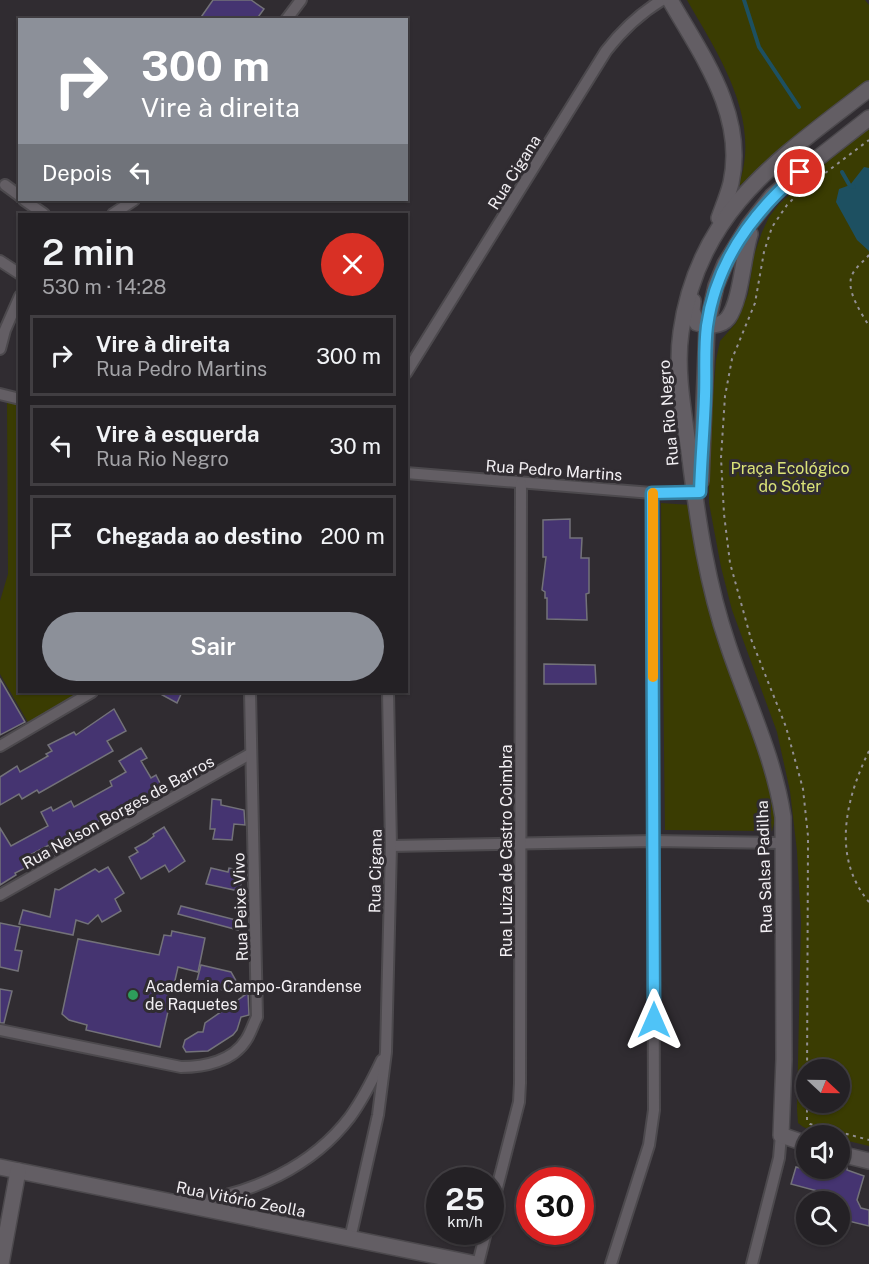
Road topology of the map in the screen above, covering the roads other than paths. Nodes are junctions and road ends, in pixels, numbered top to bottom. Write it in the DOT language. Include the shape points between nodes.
graph roads {
  1 [pos="301,0"];
  2 [pos="662,0"];
  3 [pos="670,0"];
  4 [pos="288,18"];
  5 [pos="869,89"];
  6 [pos="869,118"];
  7 [pos="5,185"];
  8 [pos="18,195"];
  9 [pos="25,201"];
  10 [pos="132,201"];
  11 [pos="761,208"];
  12 [pos="43,213"];
  13 [pos="114,213"];
  14 [pos="713,238"];
  15 [pos="0,261"];
  16 [pos="698,268"];
  17 [pos="18,273"];
  18 [pos="18,301"];
  19 [pos="707,326"];
  20 [pos="0,350"];
  21 [pos="408,371"];
  22 [pos="0,394"];
  23 [pos="18,398"];
  24 [pos="408,474"];
  25 [pos="521,483"];
  26 [pos="652,493"];
  27 [pos="698,496"];
  28 [pos="90,693"];
  29 [pos="250,693"];
  30 [pos="388,693"];
  31 [pos="0,746"];
  32 [pos="250,754"];
  33 [pos="653,841"];
  34 [pos="784,843"];
  35 [pos="522,844"];
  36 [pos="391,846"];
  37 [pos="0,896"];
  38 [pos="0,1030"];
  39 [pos="386,1052"];
  40 [pos="781,1135"];
  41 [pos="796,1140"];
  42 [pos="850,1156"];
  43 [pos="869,1161"];
  44 [pos="0,1167"];
  45 [pos="502,1167"];
  46 [pos="18,1171"];
  47 [pos="177,1204"];
  48 [pos="350,1239"];
  49 [pos="482,1245"];
  50 [pos="1,1264"];
  51 [pos="477,1264"];
  52 [pos="610,1264"];
  53 [pos="752,1264"];
  1 -- 4 [label="street"];
  2 -- 21 [label="street, Rua Cigana" via="639,15 606,51"];
  3 -- 14 [label="main road" via="715,79 732,127 731,183"];
  5 -- 14 [label="main road, Rua Rio Negro" via="758,178 730,210"];
  6 -- 11 [label="main road, Rua Rio Negro"];
  7 -- 8 [label="street"];
  9 -- 12 [label="street"];
  10 -- 13 [label="street"];
  11 -- 19 [label="main road, Rua Rio Negro" via="725,264"];
  11 -- 19 [label="main road" via="753,224 737,297 728,318"];
  14 -- 16 [label="main road, Rua Rio Negro"];
  15 -- 17 [label="street"];
  16 -- 19 [label="main road" via="692,311 697,323"];
  16 -- 27 [label="main road, Rua Rio Negro" via="681,333 681,382"];
  18 -- 20 [label="street"];
  19 -- 27 [label="main road, Rua Rio Negro"];
  22 -- 23 [label="street"];
  24 -- 25 [label="street, Rua Pedro Martins"];
  25 -- 26 [label="street, Rua Pedro Martins"];
  25 -- 35 [label="street, Rua Luiza de Castro Coimbra"];
  26 -- 27 [label="street, Rua Pedro Martins"];
  26 -- 33 [label="street"];
  27 -- 34 [label="main road, Rua Salsa Padilha" via="704,555 715,605 779,788"];
  28 -- 31 [label="street"];
  29 -- 32 [label="street, Rua Peixe Vivo"];
  30 -- 36 [label="street, Rua Cigana"];
  32 -- 37 [label="street, Rua Nelson Borges de Barros"];
  32 -- 38 [label="street, Rua Peixe Vivo" via="256,1017 246,1041 226,1057 204,1067 181,1067"];
  33 -- 34 [label="street"];
  33 -- 35 [label="street"];
  33 -- 52 [label="street" via="654,1110 648,1145"];
  34 -- 40 [label="main road, Rua Salsa Padilha"];
  35 -- 36 [label="street"];
  35 -- 45 [label="street, Rua Luiza de Castro Coimbra" via="519,1102"];
  36 -- 39 [label="street, Rua Cigana"];
  39 -- 47 [label="street, Rua Cigana" via="350,1116 308,1159 250,1187 214,1199"];
  39 -- 48 [label="street, Rua Cigana" via="378,1115"];
  40 -- 41 [label="main road"];
  40 -- 53 [label="street" via="779,1158"];
  42 -- 43 [label="main road"];
  44 -- 46 [label="main road, Rua Vitório Zeolla"];
  46 -- 47 [label="main road, Rua Vitório Zeolla"];
  46 -- 50 [label="main road"];
  47 -- 48 [label="main road, Rua Vitório Zeolla"];
  48 -- 51 [label="main road, Rua Vitório Zeolla"];
  49 -- 51 [label="street"];
}
